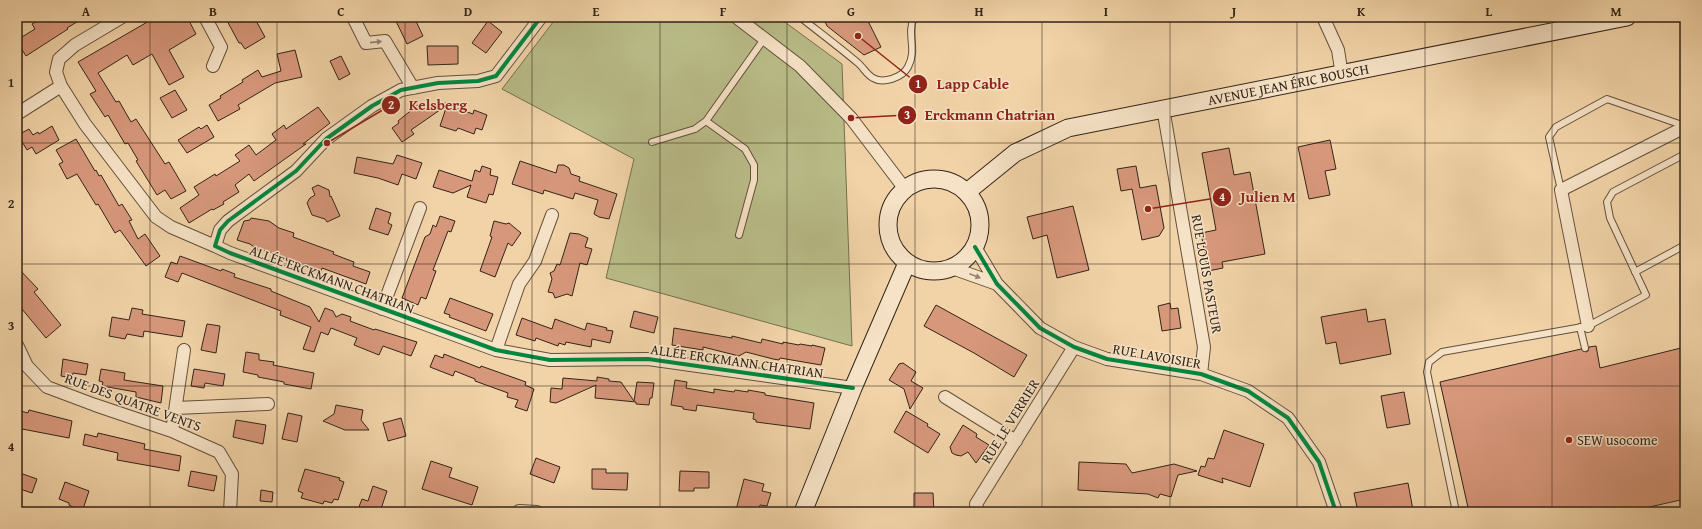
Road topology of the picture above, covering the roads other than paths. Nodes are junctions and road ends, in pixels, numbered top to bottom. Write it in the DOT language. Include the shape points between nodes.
graph roads {
  1 [pos="122,17"];
  2 [pos="206,17"];
  3 [pos="353,17"];
  4 [pos="541,17"];
  5 [pos="736,17"];
  6 [pos="800,17"];
  7 [pos="914,17"];
  8 [pos="1323,17"];
  9 [pos="1627,17"];
  10 [pos="764,39"];
  11 [pos="213,66"];
  12 [pos="1342,75"];
  13 [pos="61,86"];
  14 [pos="413,88"];
  15 [pos="1163,108"];
  16 [pos="17,114"];
  17 [pos="706,121"];
  18 [pos="1685,126"];
  19 [pos="652,142"];
  20 [pos="1685,154"];
  21 [pos="905,189"];
  22 [pos="1561,190"];
  23 [pos="967,192"];
  24 [pos="420,208"];
  25 [pos="552,215"];
  26 [pos="739,235"];
  27 [pos="1685,245"];
  28 [pos="215,246"];
  29 [pos="975,247"];
  30 [pos="907,263"];
  31 [pos="952,268"];
  32 [pos="1635,272"];
  33 [pos="997,284"];
  34 [pos="382,309"];
  35 [pos="1584,327"];
  36 [pos="17,345"];
  37 [pos="1074,347"];
  38 [pos="1585,348"];
  39 [pos="184,350"];
  40 [pos="496,350"];
  41 [pos="1201,374"];
  42 [pos="852,388"];
  43 [pos="945,396"];
  44 [pos="268,404"];
  45 [pos="176,408"];
  46 [pos="172,430"];
  47 [pos="1016,441"];
  48 [pos="233,511"];
  49 [pos="519,511"];
  50 [pos="537,512"];
  51 [pos="803,512"];
  52 [pos="978,512"];
  53 [pos="1336,512"];
  54 [pos="1456,512"];
  1 -- 13 [label="street" via="75,45 59,59 56,72"];
  2 -- 11 [label="street" via="221,47"];
  3 -- 14 [label="street, one-way" via="366,43 385,41"];
  4 -- 14 [label="street" via="496,76 478,81 438,83"];
  5 -- 10 [label="street"];
  6 -- 7 [label="lane" via="860,64 872,78 882,81 894,78 907,69 913,55 910,27"];
  8 -- 12 [label="street" via="1338,50"];
  9 -- 12 [label="main road, AVENUE JEAN ÉRIC BOUSCH"];
  10 -- 17 [label="lane"];
  10 -- 21 [label="street" via="800,66 851,118"];
  12 -- 15 [label="main road, AVENUE JEAN ÉRIC BOUSCH"];
  13 -- 16 [label="street"];
  13 -- 28 [label="street, ALLÉE ERCKMANN CHATRIAN" via="85,124 156,217 171,227"];
  14 -- 28 [label="street" via="401,90 372,106 326,139 296,171 228,221 220,230"];
  15 -- 23 [label="main road, AVENUE JEAN ÉRIC BOUSCH" via="1068,128 1016,153"];
  15 -- 41 [label="street, RUE LOUIS PASTEUR" via="1204,347"];
  17 -- 19 [label="lane" via="695,129"];
  17 -- 26 [label="lane" via="745,149 754,165 754,180"];
  18 -- 22 [label="street"];
  18 -- 22 [label="lane" via="1608,99 1556,127 1549,137"];
  20 -- 32 [label="lane" via="1613,192 1607,202 1610,218"];
  21 -- 23 [label="main road" via="930,178 943,179"];
  21 -- 30 [label="main road" via="896,199 890,212 888,226 890,240 897,253"];
  22 -- 35 [label="street"];
  23 -- 29 [label="main road" via="980,218 980,232"];
  24 -- 34 [label="street"];
  25 -- 40 [label="street" via="535,261 519,284"];
  27 -- 32 [label="lane"];
  28 -- 34 [label="street, ALLÉE ERCKMANN CHATRIAN"];
  29 -- 31 [label="main road" via="966,259"];
  29 -- 33 [label="street, RUE LAVOISIER"];
  30 -- 31 [label="main road" via="922,270"];
  30 -- 42 [label="main road"];
  31 -- 33 [label="street, RUE LAVOISIER, one-way"];
  32 -- 35 [label="lane" via="1646,295"];
  33 -- 37 [label="street, RUE LAVOISIER" via="1040,328"];
  34 -- 40 [label="street, ALLÉE ERCKMANN CHATRIAN"];
  35 -- 38 [label="lane"];
  35 -- 54 [label="lane" via="1442,352 1429,362 1427,372"];
  36 -- 46 [label="street, RUE DES QUATRE VENTS" via="27,366 47,386"];
  37 -- 41 [label="street, RUE LAVOISIER" via="1107,359"];
  37 -- 47 [label="street, RUE LE VERRIER"];
  39 -- 45 [label="street"];
  40 -- 42 [label="street, ALLÉE ERCKMANN CHATRIAN" via="550,360 648,359"];
  41 -- 53 [label="street, RUE LAVOISIER" via="1248,391 1288,418 1319,462"];
  42 -- 51 [label="main road"];
  43 -- 47 [label="street"];
  44 -- 45 [label="street"];
  45 -- 46 [label="street"];
  46 -- 48 [label="street, RUE DES QUATRE VENTS" via="219,452 232,474"];
  47 -- 52 [label="street, RUE LE VERRIER" via="976,504"];
  49 -- 50 [label="street"];
}
